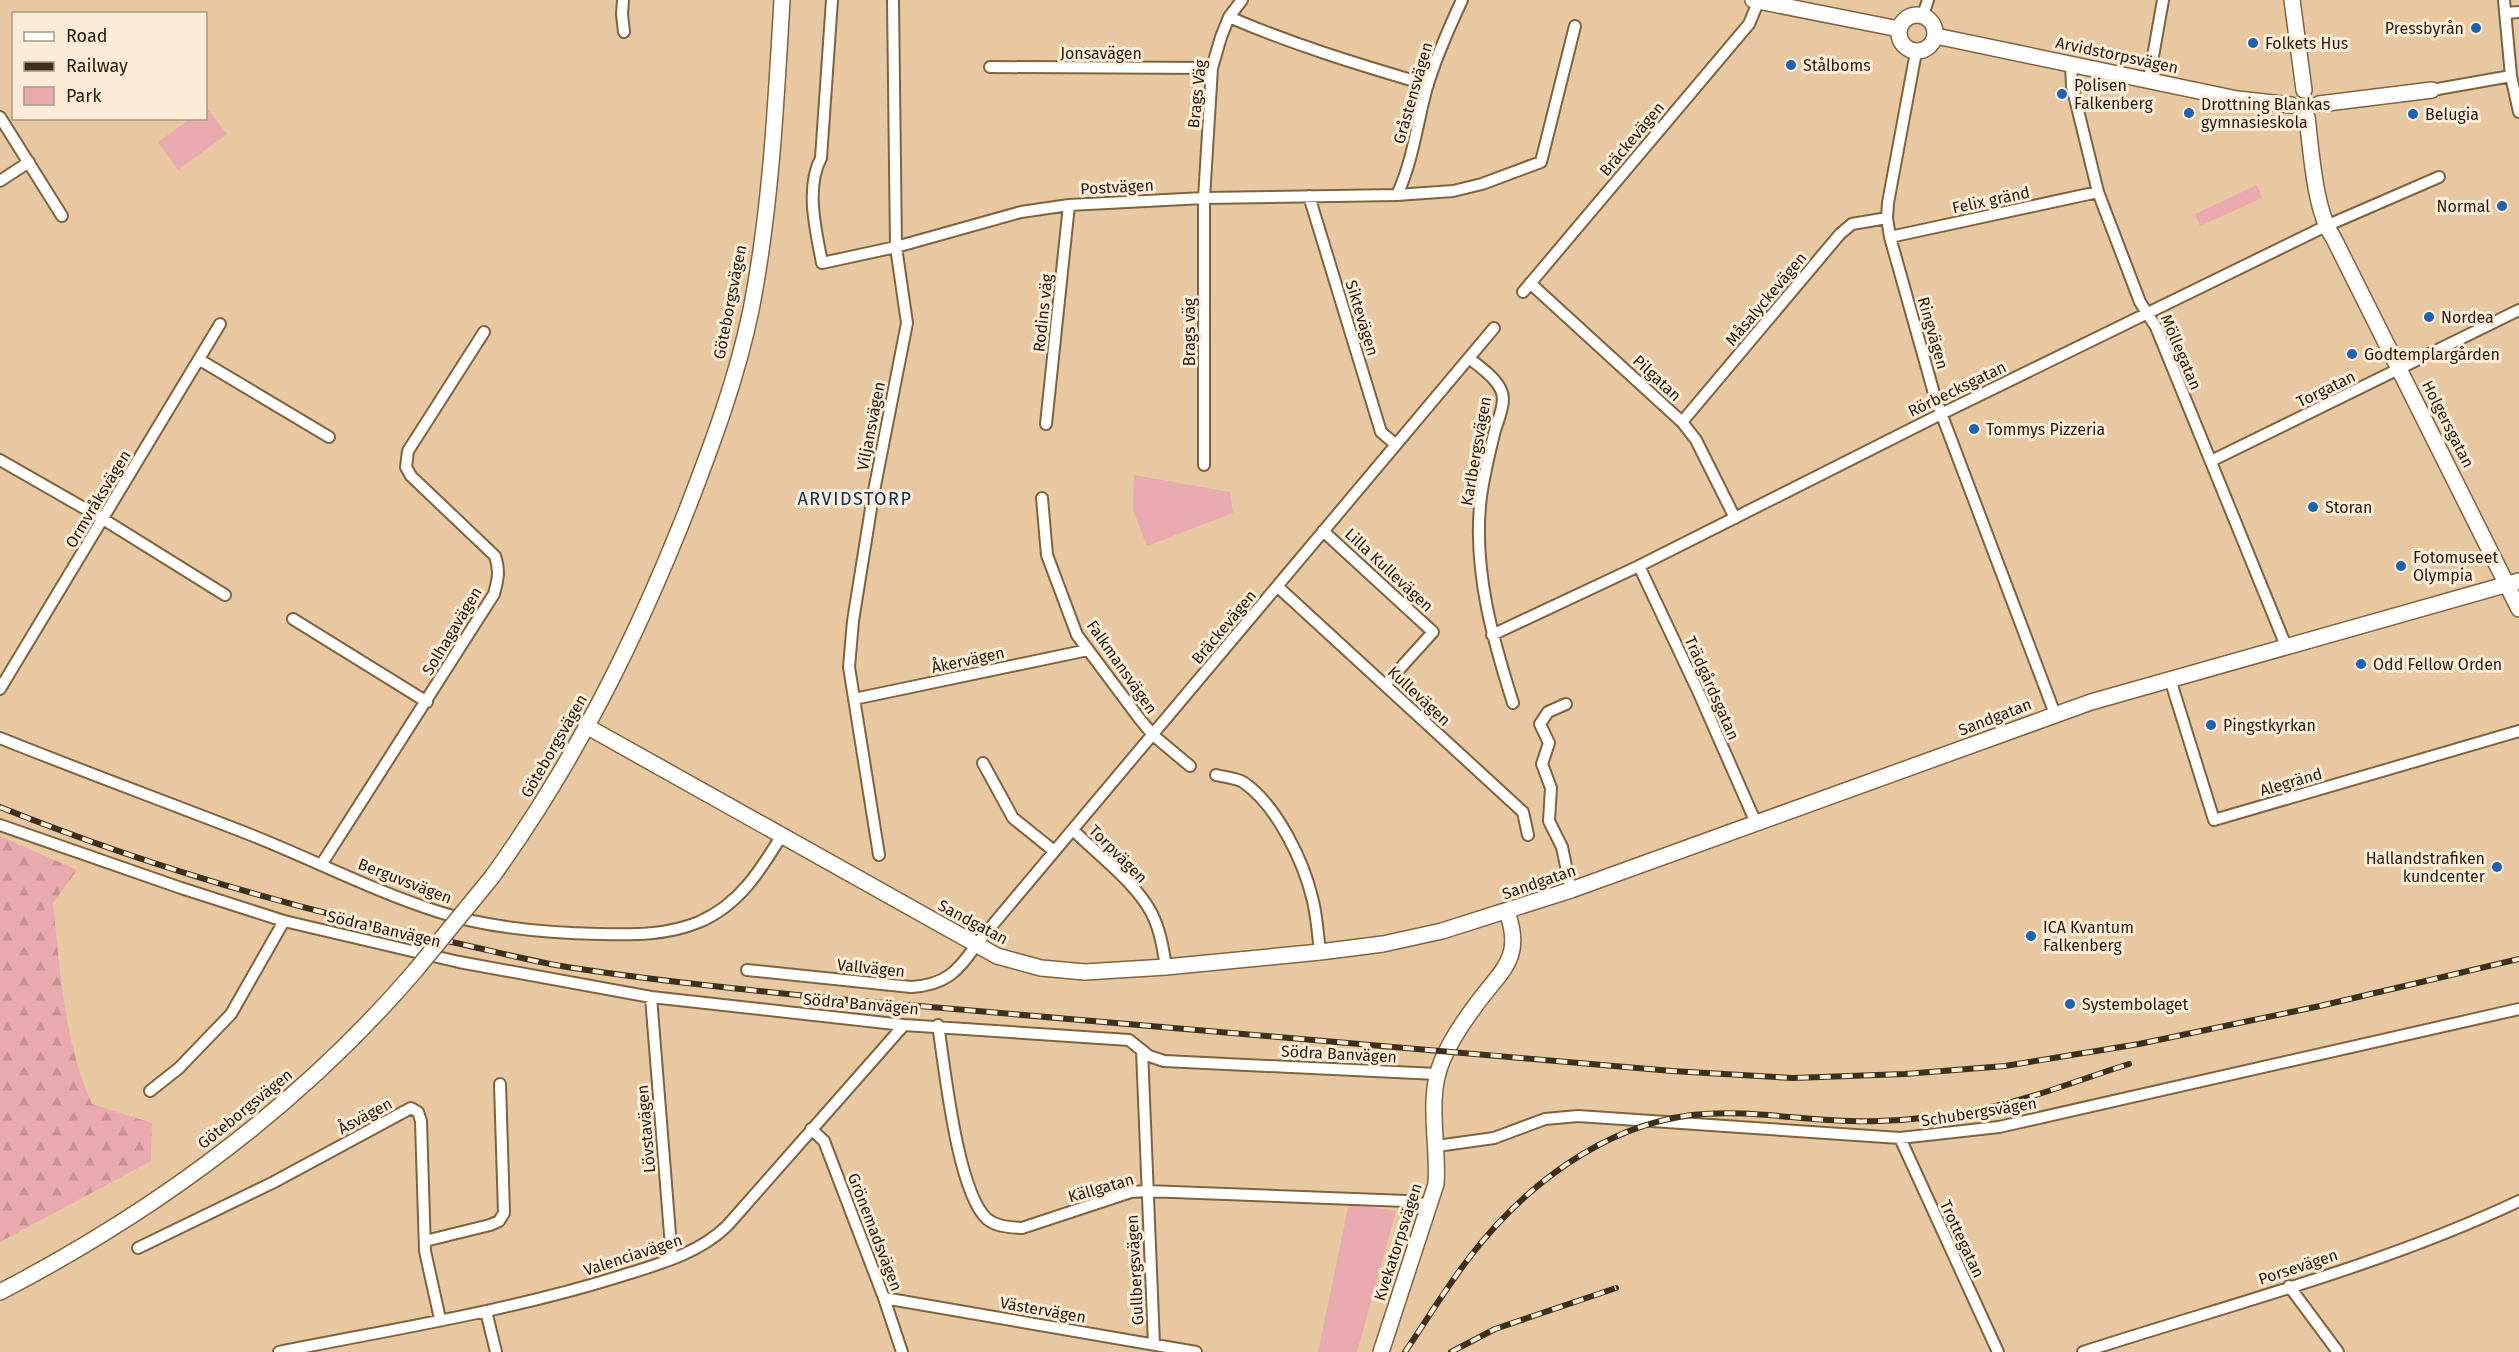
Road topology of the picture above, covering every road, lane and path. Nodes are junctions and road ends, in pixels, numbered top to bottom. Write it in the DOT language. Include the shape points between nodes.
graph roads {
  1 [pos="623,0"];
  2 [pos="782,0"];
  3 [pos="832,0"];
  4 [pos="893,0"];
  5 [pos="1242,0"];
  6 [pos="1462,0"];
  7 [pos="1757,0"];
  8 [pos="1928,0"];
  9 [pos="2163,0"];
  10 [pos="2292,0"];
  11 [pos="2504,0"];
  12 [pos="2519,12"];
  13 [pos="2505,13"];
  14 [pos="1923,15"];
  15 [pos="1229,17"];
  16 [pos="1575,26"];
  17 [pos="1899,29"];
  18 [pos="624,32"];
  19 [pos="1936,36"];
  20 [pos="1916,52"];
  21 [pos="2071,64"];
  22 [pos="990,67"];
  23 [pos="1212,68"];
  24 [pos="2510,72"];
  25 [pos="2149,80"];
  26 [pos="1428,85"];
  27 [pos="2304,90"];
  28 [pos="2432,90"];
  29 [pos="2319,104"];
  30 [pos="2291,105"];
  31 [pos="2519,112"];
  32 [pos="0,117"];
  33 [pos="2307,117"];
  34 [pos="29,162"];
  35 [pos="2439,177"];
  36 [pos="0,181"];
  37 [pos="2098,192"];
  38 [pos="1398,195"];
  39 [pos="1309,196"];
  40 [pos="1204,198"];
  41 [pos="1069,205"];
  42 [pos="62,216"];
  43 [pos="1887,218"];
  44 [pos="2326,226"];
  45 [pos="1890,237"];
  46 [pos="896,247"];
  47 [pos="1526,287"];
  48 [pos="2519,310"];
  49 [pos="2148,313"];
  50 [pos="220,324"];
  51 [pos="1494,328"];
  52 [pos="484,332"];
  53 [pos="1469,358"];
  54 [pos="200,360"];
  55 [pos="2401,369"];
  56 [pos="1941,414"];
  57 [pos="1682,422"];
  58 [pos="1046,424"];
  59 [pos="329,437"];
  60 [pos="1395,444"];
  61 [pos="0,460"];
  62 [pos="2211,461"];
  63 [pos="1204,465"];
  64 [pos="1042,498"];
  65 [pos="1735,518"];
  66 [pos="103,519"];
  67 [pos="1323,531"];
  68 [pos="1639,566"];
  69 [pos="2513,583"];
  70 [pos="1278,586"];
  71 [pos="225,595"];
  72 [pos="2519,609"];
  73 [pos="293,619"];
  74 [pos="1492,635"];
  75 [pos="2286,646"];
  76 [pos="1088,650"];
  77 [pos="2170,679"];
  78 [pos="1385,685"];
  79 [pos="0,689"];
  80 [pos="854,699"];
  81 [pos="427,702"];
  82 [pos="1513,703"];
  83 [pos="1566,704"];
  84 [pos="2055,714"];
  85 [pos="588,727"];
  86 [pos="2519,731"];
  87 [pos="1153,735"];
  88 [pos="0,738"];
  89 [pos="983,764"];
  90 [pos="1190,766"];
  91 [pos="1216,775"];
  92 [pos="1756,823"];
  93 [pos="0,825"];
  94 [pos="1073,830"];
  95 [pos="782,835"];
  96 [pos="1528,835"];
  97 [pos="1054,851"];
  98 [pos="879,855"];
  99 [pos="321,865"];
  100 [pos="1571,890"];
  101 [pos="1507,912"];
  102 [pos="284,921"];
  103 [pos="975,945"];
  104 [pos="1320,952"];
  105 [pos="1166,967"];
  106 [pos="747,970"];
  107 [pos="651,997"];
  108 [pos="2519,1009"];
  109 [pos="904,1025"];
  110 [pos="938,1025"];
  111 [pos="1142,1050"];
  112 [pos="1437,1074"];
  113 [pos="500,1084"];
  114 [pos="150,1091"];
  115 [pos="811,1129"];
  116 [pos="1899,1138"];
  117 [pos="1437,1146"];
  118 [pos="1146,1191"];
  119 [pos="2519,1201"];
  120 [pos="1430,1205"];
  121 [pos="425,1240"];
  122 [pos="138,1248"];
  123 [pos="672,1259"];
  124 [pos="2289,1286"];
  125 [pos="0,1292"];
  126 [pos="884,1298"];
  127 [pos="486,1311"];
  128 [pos="440,1319"];
  129 [pos="1154,1344"];
  130 [pos="279,1352"];
  131 [pos="496,1352"];
  132 [pos="902,1352"];
  133 [pos="1196,1352"];
  134 [pos="1381,1352"];
  135 [pos="1998,1352"];
  136 [pos="2083,1352"];
  137 [pos="2338,1352"];
  1 -- 18 [label="street"];
  2 -- 85 [label="main road, Göteborgsvägen" via="775,126 758,263 751,310 732,383 714,441 661,574"];
  3 -- 46 [label="street, Postvägen" via="821,158 814,171 815,224 822,263"];
  4 -- 46 [label="street, Viljansvägen"];
  5 -- 15 [label="street, Brags Väg"];
  6 -- 26 [label="street, Gråstensvägen"];
  7 -- 17 [label="main road"];
  7 -- 47 [label="street, Bräckevägen" via="1749,24"];
  8 -- 14 [label="street"];
  9 -- 25 [label="street"];
  10 -- 27 [label="main road"];
  11 -- 13 [label="street"];
  12 -- 13 [label="street"];
  13 -- 24 [label="street"];
  14 -- 17 [label="main road" via="1905,19"];
  14 -- 19 [label="main road" via="1935,26"];
  15 -- 23 [label="street, Brags Väg"];
  15 -- 26 [label="street" via="1335,58"];
  16 -- 38 [label="street, Postvägen" via="1541,162 1452,191"];
  17 -- 20 [label="main road" via="1905,47"];
  19 -- 20 [label="main road" via="1927,49"];
  19 -- 21 [label="main road, Arvidstorpsvägen"];
  20 -- 43 [label="street, Ringvägen"];
  21 -- 25 [label="main road, Arvidstorpsvägen"];
  21 -- 37 [label="street, Möllegatan" via="2072,86"];
  22 -- 23 [label="street, Jonsavägen"];
  23 -- 40 [label="street, Brags Väg"];
  24 -- 28 [label="street"];
  24 -- 31 [label="street"];
  25 -- 30 [label="main road, Arvidstorpsvägen" via="2237,99"];
  26 -- 38 [label="street, Gråstensvägen"];
  27 -- 29 [label="main road" via="2315,93"];
  27 -- 30 [label="main road" via="2294,95"];
  28 -- 29 [label="main road"];
  29 -- 33 [label="main road" via="2316,113"];
  30 -- 33 [label="main road" via="2297,115"];
  32 -- 34 [label="street"];
  33 -- 44 [label="main road, Holgersgatan"];
  34 -- 36 [label="street"];
  34 -- 42 [label="street"];
  35 -- 44 [label="street, Rörbecksgatan"];
  37 -- 45 [label="street, Felix gränd"];
  37 -- 49 [label="street, Möllegatan" via="2136,292"];
  38 -- 39 [label="street, Postvägen"];
  39 -- 40 [label="street, Postvägen"];
  39 -- 60 [label="street, Siktevägen" via="1382,432"];
  40 -- 41 [label="street, Postvägen"];
  40 -- 63 [label="street, Brags väg"];
  41 -- 46 [label="street, Postvägen" via="1021,212"];
  41 -- 58 [label="street, Rodins väg"];
  43 -- 45 [label="street, Ringvägen"];
  43 -- 57 [label="street, Måsalyckevägen" via="1852,224 1840,234"];
  44 -- 49 [label="street, Rörbecksgatan"];
  44 -- 55 [label="main road, Holgersgatan"];
  45 -- 56 [label="street, Ringvägen"];
  46 -- 80 [label="street, Viljansvägen" via="907,323 853,621 849,667"];
  47 -- 57 [label="street, Pilgatan"];
  48 -- 55 [label="street, Torgatan"];
  49 -- 56 [label="street, Rörbecksgatan"];
  49 -- 62 [label="street, Möllegatan"];
  50 -- 54 [label="street, Ormvråksvägen"];
  51 -- 53 [label="street, Bräckevägen"];
  52 -- 81 [label="street, Solhagavägen" via="408,451 405,462 411,476 495,556 499,570 494,594"];
  53 -- 60 [label="street, Bräckevägen"];
  53 -- 74 [label="street, Karlbergsvägen" via="1498,384 1503,398 1480,507 1485,597"];
  54 -- 59 [label="street"];
  54 -- 66 [label="street, Ormvråksvägen"];
  55 -- 62 [label="street, Torgatan"];
  55 -- 69 [label="main road, Holgersgatan"];
  56 -- 65 [label="street, Rörbecksgatan"];
  56 -- 84 [label="street, Ringvägen"];
  57 -- 65 [label="street, Pilgatan" via="1696,440"];
  60 -- 67 [label="street, Bräckevägen"];
  61 -- 66 [label="street"];
  62 -- 75 [label="street, Möllegatan"];
  64 -- 76 [label="street, Falkmansvägen" via="1047,555 1077,635"];
  65 -- 68 [label="street, Rörbecksgatan"];
  66 -- 71 [label="street"];
  66 -- 79 [label="street, Ormvråksvägen"];
  67 -- 70 [label="street, Bräckevägen"];
  67 -- 78 [label="street, Lilla Kullevägen" via="1434,632"];
  68 -- 74 [label="street, Rörbecksgatan"];
  68 -- 92 [label="street, Trädgårdsgatan"];
  69 -- 72 [label="main road, Holgersgatan"];
  69 -- 75 [label="main road, Sandgatan"];
  70 -- 78 [label="street, Kullevägen"];
  70 -- 87 [label="street, Bräckevägen"];
  73 -- 81 [label="street"];
  74 -- 82 [label="street, Karlbergsvägen"];
  75 -- 77 [label="main road, Sandgatan"];
  76 -- 80 [label="street, Åkervägen"];
  76 -- 87 [label="street, Falkmansvägen"];
  77 -- 84 [label="main road, Sandgatan"];
  77 -- 86 [label="street, Alegränd" via="2214,820"];
  78 -- 96 [label="street, Kullevägen" via="1523,812"];
  80 -- 98 [label="street, Viljansvägen"];
  81 -- 99 [label="street, Solhagavägen"];
  83 -- 100 [label="street" via="1548,712 1540,724 1549,743 1542,764 1551,788 1549,821 1562,847"];
  84 -- 92 [label="main road, Sandgatan"];
  85 -- 95 [label="main road, Sandgatan"];
  85 -- 125 [label="main road, Göteborgsvägen, bridge" via="529,825 492,877 345,1048 225,1150 134,1215 60,1261"];
  87 -- 90 [label="street, Falkmansvägen"];
  87 -- 94 [label="street, Bräckevägen"];
  88 -- 99 [label="street, Berguvsvägen"];
  89 -- 97 [label="street" via="1013,818"];
  91 -- 104 [label="street" via="1241,781 1258,795 1292,844 1313,901"];
  92 -- 100 [label="main road, Sandgatan"];
  93 -- 102 [label="street, Södra Banvägen"];
  94 -- 97 [label="street, Bräckevägen"];
  94 -- 105 [label="street, Torpvägen" via="1135,890 1151,912"];
  95 -- 99 [label="street, Berguvsvägen" via="759,874 730,903 675,930 633,935 574,934 440,913"];
  95 -- 103 [label="main road, Sandgatan"];
  97 -- 103 [label="street, Bräckevägen"];
  100 -- 101 [label="main road, Sandgatan"];
  101 -- 104 [label="main road, Sandgatan" via="1383,944"];
  101 -- 112 [label="main road, Kvekatorpsvägen" via="1514,937 1510,959 1453,1039"];
  102 -- 107 [label="street, Södra Banvägen" via="459,962"];
  102 -- 114 [label="street" via="231,1014 179,1068"];
  103 -- 105 [label="main road, Sandgatan" via="997,956 1041,968 1085,972"];
  103 -- 106 [label="street, Vallvägen" via="963,964 932,986"];
  104 -- 105 [label="main road, Sandgatan"];
  107 -- 109 [label="street, Södra Banvägen"];
  107 -- 123 [label="street, Lövstavägen"];
  108 -- 116 [label="street, Schubergsvägen" via="1999,1127"];
  109 -- 110 [label="street, Södra Banvägen"];
  109 -- 115 [label="street, Valenciavägen"];
  110 -- 111 [label="street, Södra Banvägen" via="1129,1040"];
  110 -- 118 [label="street, Källgatan" via="963,1175 974,1202 988,1219 1003,1227 1022,1228 1131,1192"];
  111 -- 112 [label="street, Södra Banvägen" via="1164,1060"];
  111 -- 118 [label="street, Gullbergsvägen"];
  112 -- 117 [label="main road, Kvekatorpsvägen"];
  113 -- 121 [label="street" via="504,1216 490,1225"];
  115 -- 123 [label="street, Valenciavägen" via="714,1239"];
  115 -- 126 [label="street, Grönemadsvägen" via="824,1141"];
  116 -- 117 [label="street, Schubergsvägen" via="1578,1116 1545,1119 1494,1138"];
  116 -- 135 [label="street, Trottegatan"];
  117 -- 120 [label="main road, Kvekatorpsvägen" via="1436,1184"];
  118 -- 120 [label="street, Källgatan"];
  118 -- 129 [label="street, Gullbergsvägen"];
  119 -- 124 [label="street, Porsevägen" via="2454,1230"];
  120 -- 134 [label="main road, Kvekatorpsvägen"];
  121 -- 122 [label="street, Åsvägen" via="421,1121 418,1112 411,1108 274,1182"];
  121 -- 128 [label="street, Åsvägen" via="428,1272"];
  123 -- 127 [label="street, Valenciavägen" via="605,1281"];
  124 -- 136 [label="street, Porsevägen"];
  124 -- 137 [label="street"];
  126 -- 129 [label="street, Västervägen"];
  126 -- 132 [label="street, Grönemadsvägen"];
  127 -- 128 [label="street, Valenciavägen"];
  127 -- 131 [label="street"];
  128 -- 130 [label="street, Valenciavägen"];
  129 -- 133 [label="street, Västervägen"];
}
